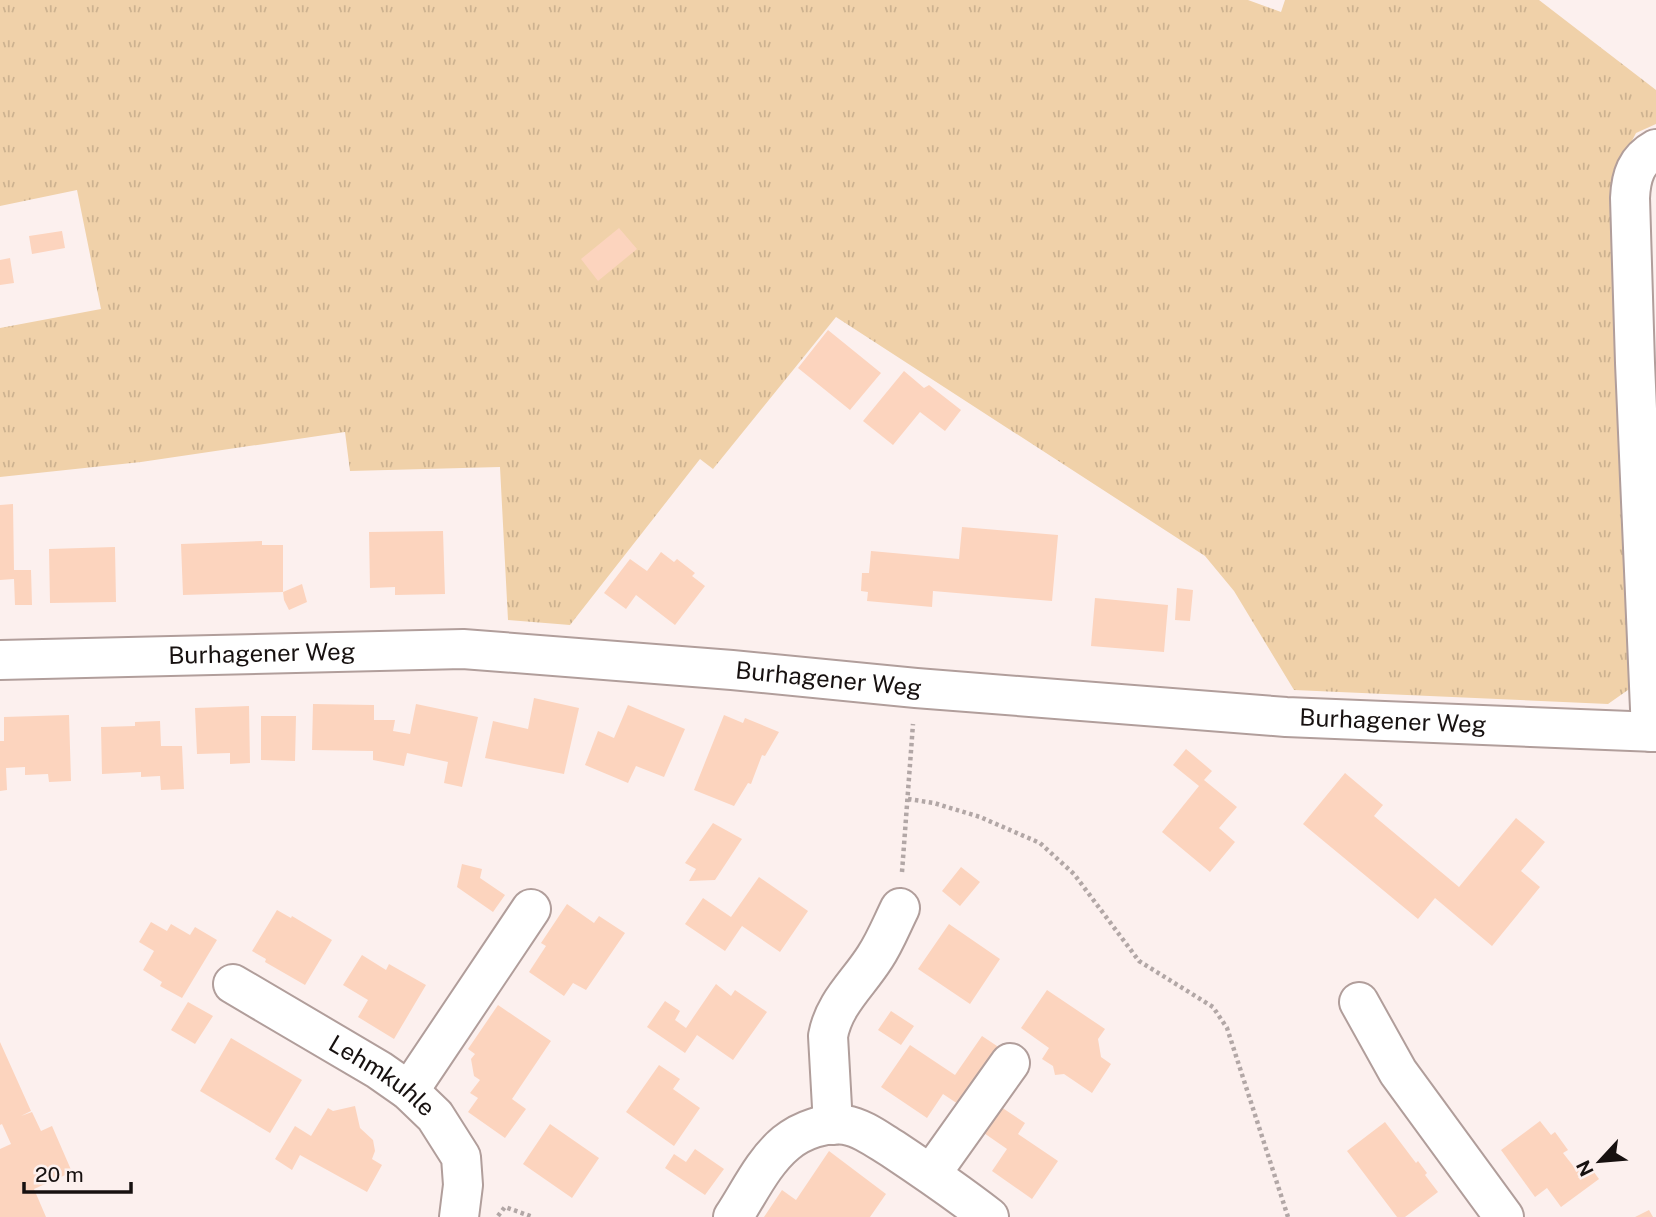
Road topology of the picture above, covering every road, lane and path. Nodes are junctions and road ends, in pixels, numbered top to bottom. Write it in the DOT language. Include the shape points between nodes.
graph roads {
  1 [pos="1656,149"];
  2 [pos="1647,428"];
  3 [pos="0,660"];
  4 [pos="916,688"];
  5 [pos="1654,732"];
  6 [pos="908,799"];
  7 [pos="900,908"];
  8 [pos="531,909"];
  9 [pos="233,984"];
  10 [pos="1359,1002"];
  11 [pos="1010,1063"];
  12 [pos="409,1091"];
  13 [pos="833,1125"];
  14 [pos="931,1174"];
  15 [pos="459,1217"];
  16 [pos="498,1217"];
  17 [pos="533,1217"];
  18 [pos="733,1217"];
  19 [pos="989,1217"];
  20 [pos="1288,1217"];
  21 [pos="1504,1217"];
  1 -- 2 [label="street" via="1644,156 1631,179"];
  2 -- 5 [label="street"];
  3 -- 4 [label="street, Burhagener Weg" via="463,649"];
  4 -- 5 [label="street, Burhagener Weg" via="1286,717"];
  4 -- 6 [label="path"];
  6 -- 7 [label="path"];
  6 -- 20 [label="path" via="980,817 1040,843 1074,874 1139,961 1213,1007 1227,1028"];
  7 -- 13 [label="street" via="875,958 844,996 830,1026"];
  8 -- 12 [label="street"];
  9 -- 12 [label="street, Lehmkuhle"];
  10 -- 21 [label="street" via="1398,1072"];
  11 -- 14 [label="street"];
  12 -- 15 [label="street, Lehmkuhle" via="436,1116 461,1157"];
  13 -- 14 [label="street" via="859,1129"];
  13 -- 18 [label="street" via="810,1130 784,1144"];
  14 -- 19 [label="street"];
  16 -- 17 [label="path" via="505,1206"];
}
